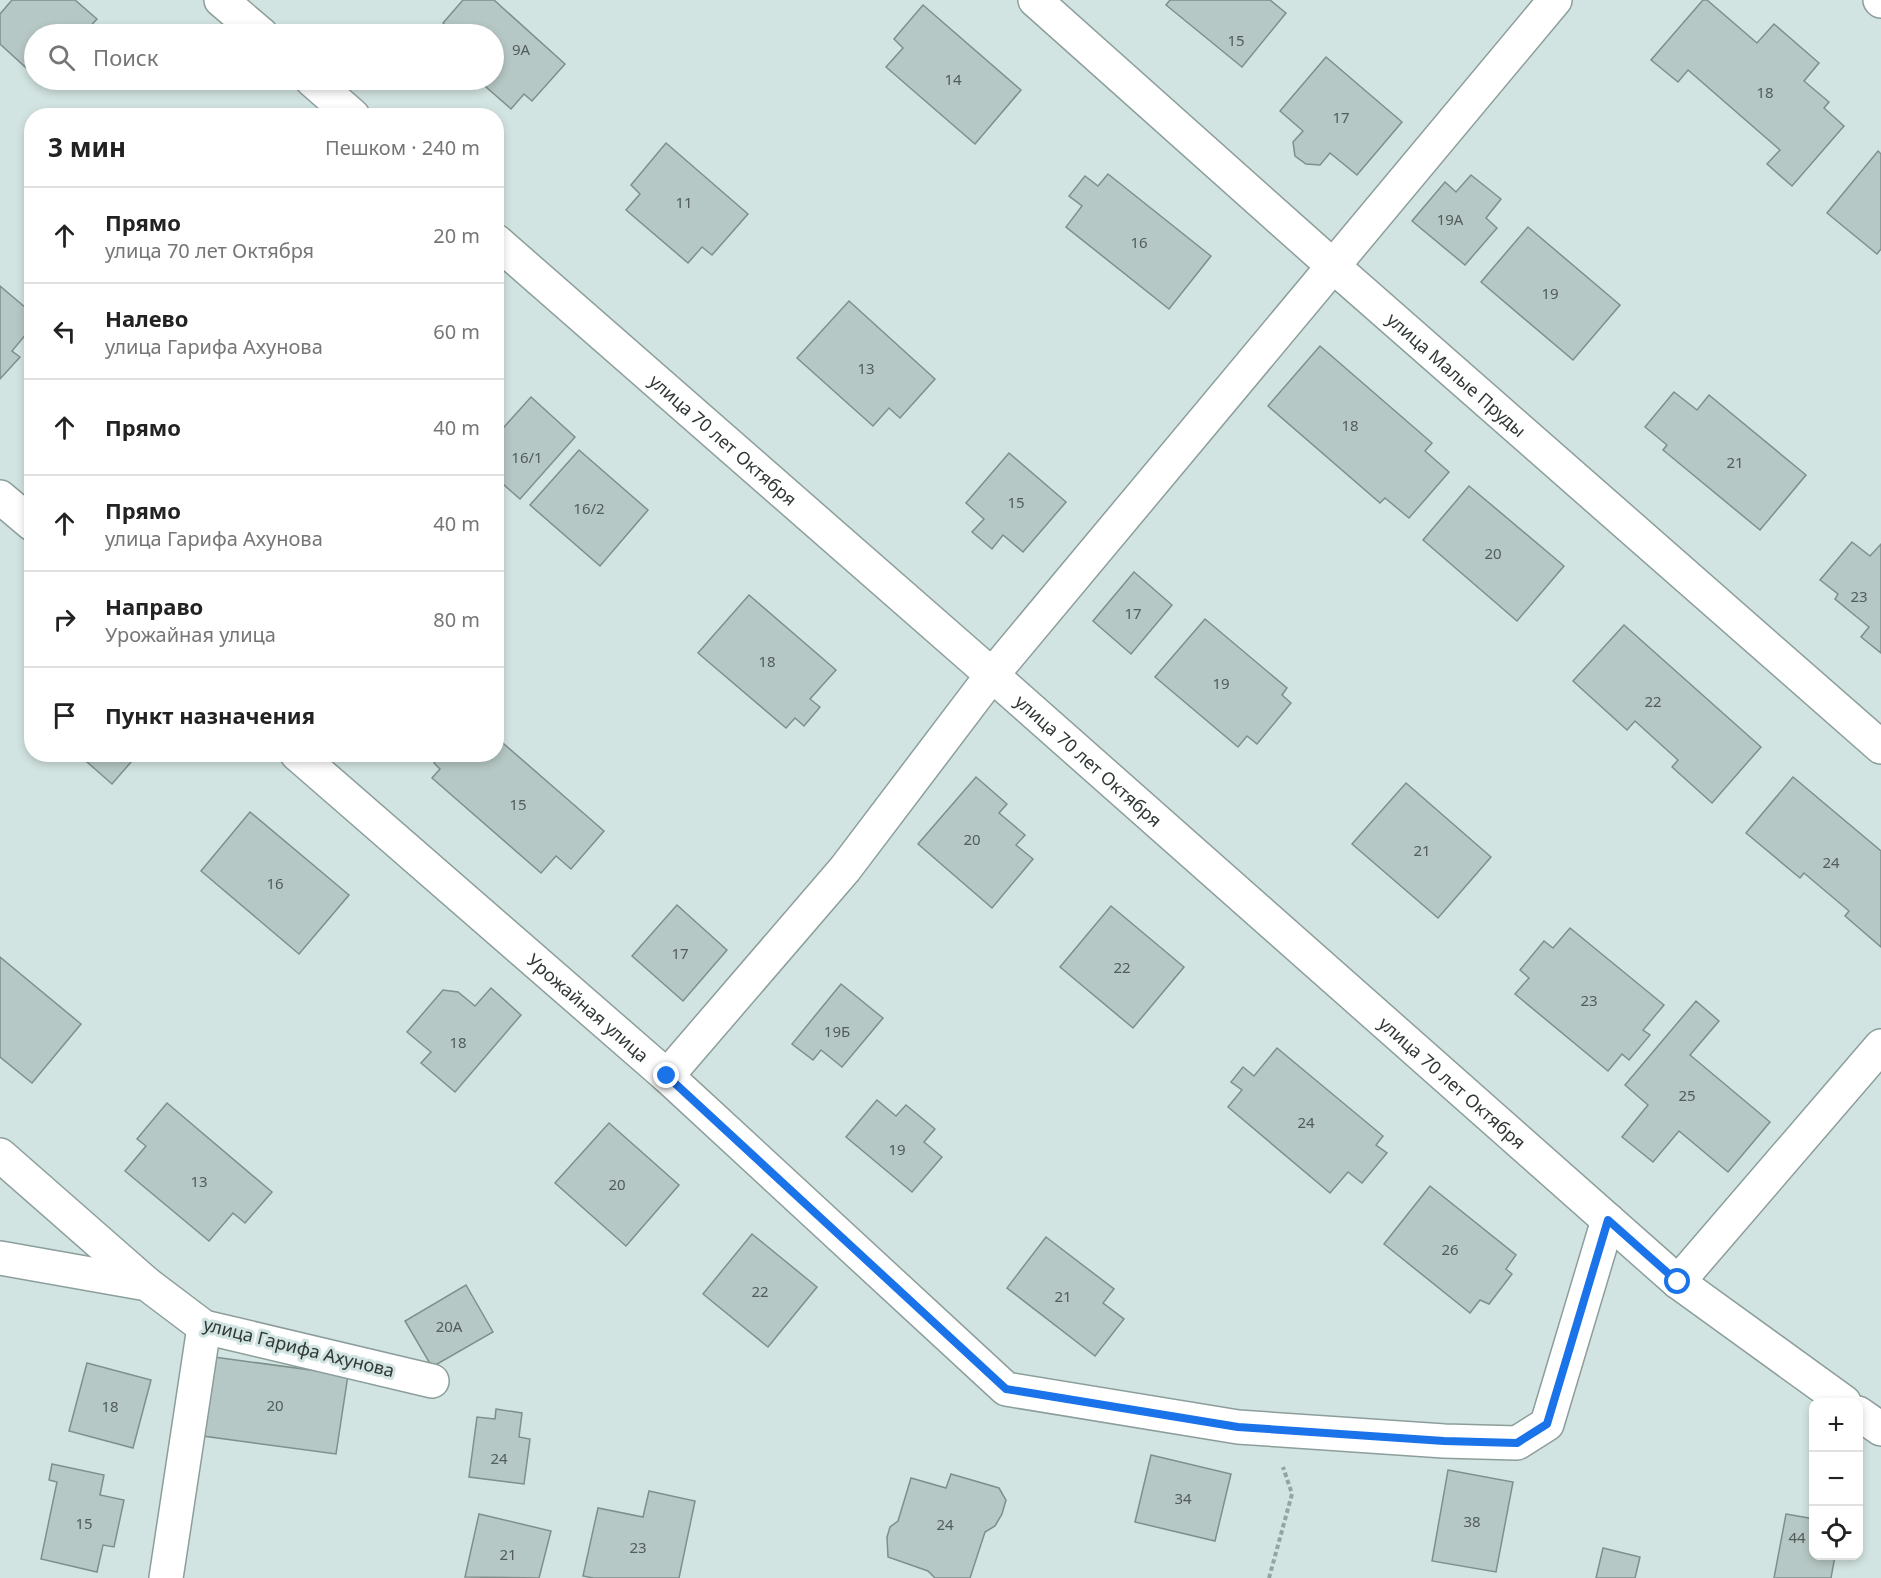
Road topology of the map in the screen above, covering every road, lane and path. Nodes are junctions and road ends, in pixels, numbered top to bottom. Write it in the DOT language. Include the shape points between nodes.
graph roads {
  1 [pos="221,0"];
  2 [pos="1035,0"];
  3 [pos="1555,0"];
  4 [pos="249,24"];
  5 [pos="323,90"];
  6 [pos="344,108"];
  7 [pos="504,248"];
  8 [pos="1333,266"];
  9 [pos="0,497"];
  10 [pos="24,517"];
  11 [pos="992,675"];
  12 [pos="1881,747"];
  13 [pos="306,762"];
  14 [pos="1876,1061"];
  15 [pos="667,1076"];
  16 [pos="0,1155"];
  17 [pos="1608,1220"];
  18 [pos="0,1258"];
  19 [pos="1678,1282"];
  20 [pos="147,1284"];
  21 [pos="204,1327"];
  22 [pos="432,1381"];
  23 [pos="1838,1398"];
  24 [pos="1863,1416"];
  25 [pos="1881,1429"];
  26 [pos="1282,1463"];
  27 [pos="166,1578"];
  28 [pos="1269,1578"];
  1 -- 4 [label="street"];
  2 -- 8 [label="street, улица Малые Пруды"];
  3 -- 8 [label="street"];
  5 -- 6 [label="street"];
  7 -- 11 [label="street, улица 70 лет Октября"];
  8 -- 11 [label="street"];
  8 -- 12 [label="street, улица Малые Пруды"];
  9 -- 10 [label="street"];
  11 -- 15 [label="street" via="845,869"];
  11 -- 17 [label="street, улица 70 лет Октября"];
  13 -- 15 [label="street, Урожайная улица"];
  14 -- 19 [label="street"];
  15 -- 17 [label="street, Урожайная улица" via="1006,1389 1238,1427 1517,1443 1547,1424"];
  16 -- 20 [label="street"];
  17 -- 19 [label="street, улица 70 лет Октября"];
  18 -- 20 [label="street, улица Гарифа Ахунова"];
  19 -- 23 [label="street, улица 70 лет Октября"];
  20 -- 21 [label="street, улица Гарифа Ахунова"];
  21 -- 22 [label="street, улица Гарифа Ахунова"];
  21 -- 27 [label="street"];
  24 -- 25 [label="street"];
  26 -- 28 [label="path" via="1292,1494"];
}
